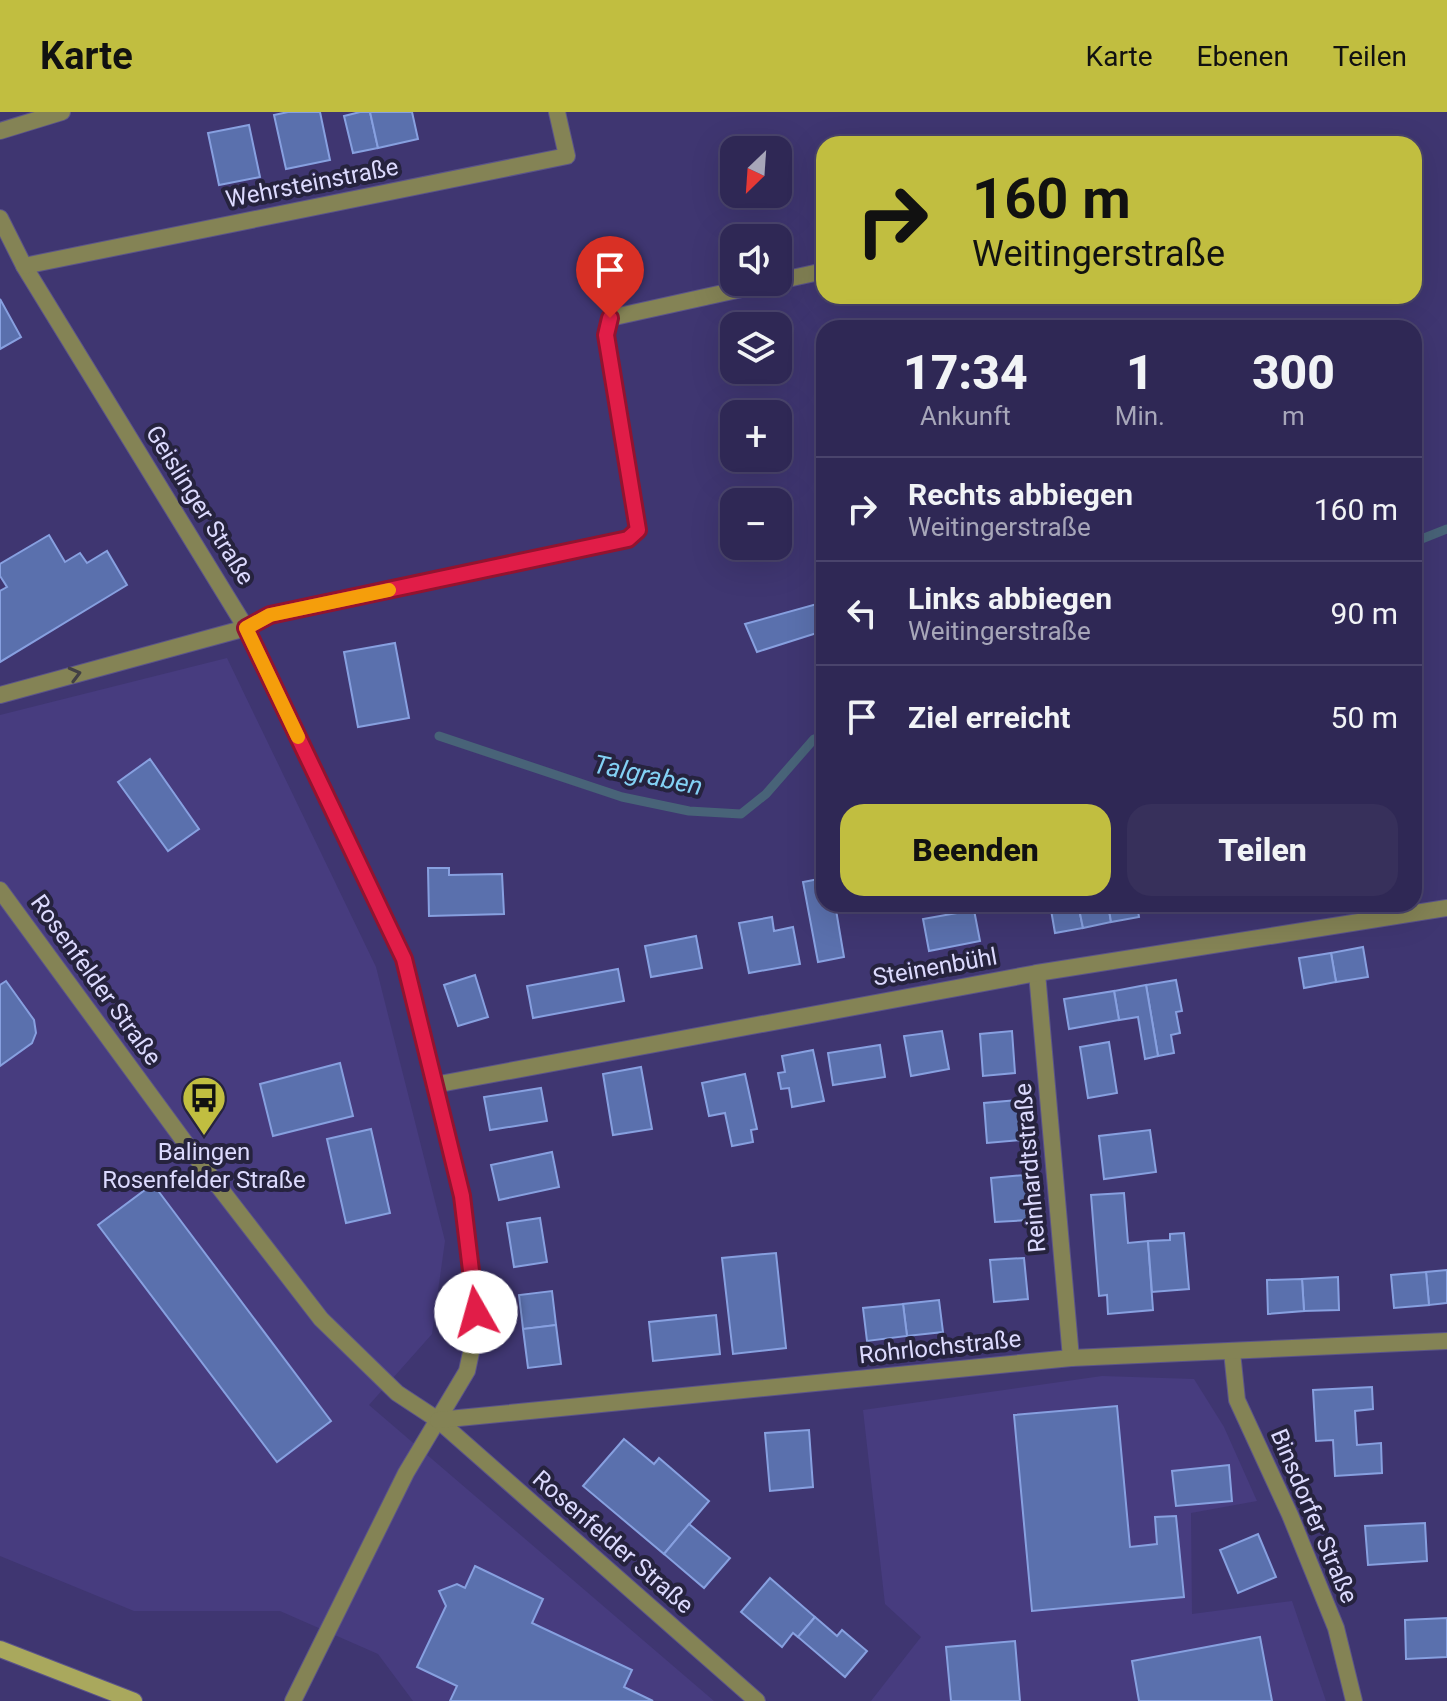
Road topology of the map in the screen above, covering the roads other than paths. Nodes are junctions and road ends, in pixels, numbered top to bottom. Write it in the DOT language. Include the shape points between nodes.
graph roads {
  1 [pos="62,112"];
  2 [pos="557,112"];
  3 [pos="0,131"];
  4 [pos="0,218"];
  5 [pos="24,266"];
  6 [pos="816,273"];
  7 [pos="792,278"];
  8 [pos="720,294"];
  9 [pos="246,628"];
  10 [pos="0,695"];
  11 [pos="0,890"];
  12 [pos="1447,908"];
  13 [pos="1422,912"];
  14 [pos="1422,912"];
  15 [pos="1037,973"];
  16 [pos="434,1085"];
  17 [pos="1447,1341"];
  18 [pos="1232,1352"];
  19 [pos="1071,1358"];
  20 [pos="438,1420"];
  21 [pos="0,1649"];
  22 [pos="134,1701"];
  23 [pos="293,1701"];
  24 [pos="757,1701"];
  25 [pos="1354,1701"];
  1 -- 3 [label="street"];
  2 -- 5 [label="street, Wehrsteinstraße" via="567,156"];
  4 -- 5 [label="street, Geislinger Straße"];
  5 -- 9 [label="street, Geislinger Straße"];
  6 -- 7 [label="street"];
  8 -- 9 [label="street" via="610,318 606,335 638,530 628,539 270,615"];
  10 -- 9 [label="street, one-way"];
  9 -- 16 [label="street, Geislinger Straße" via="404,959"];
  11 -- 20 [label="street, Rosenfelder Straße" via="321,1319 397,1393"];
  12 -- 14 [label="street, Steinenbühl"];
  13 -- 15 [label="street, Steinenbühl"];
  15 -- 16 [label="street, Steinenbühl"];
  15 -- 19 [label="street, Reinhardtstraße"];
  16 -- 20 [label="street, Geislinger Straße" via="462,1196 476,1312 467,1371"];
  17 -- 18 [label="street, Rohrlochstraße"];
  18 -- 19 [label="street, Rohrlochstraße"];
  18 -- 25 [label="street, Binsdorfer Straße" via="1237,1400 1336,1628"];
  19 -- 20 [label="street, Rohrlochstraße"];
  20 -- 23 [label="street" via="406,1473"];
  20 -- 24 [label="street, Rosenfelder Straße"];
  21 -- 22 [label="main road"];
}
